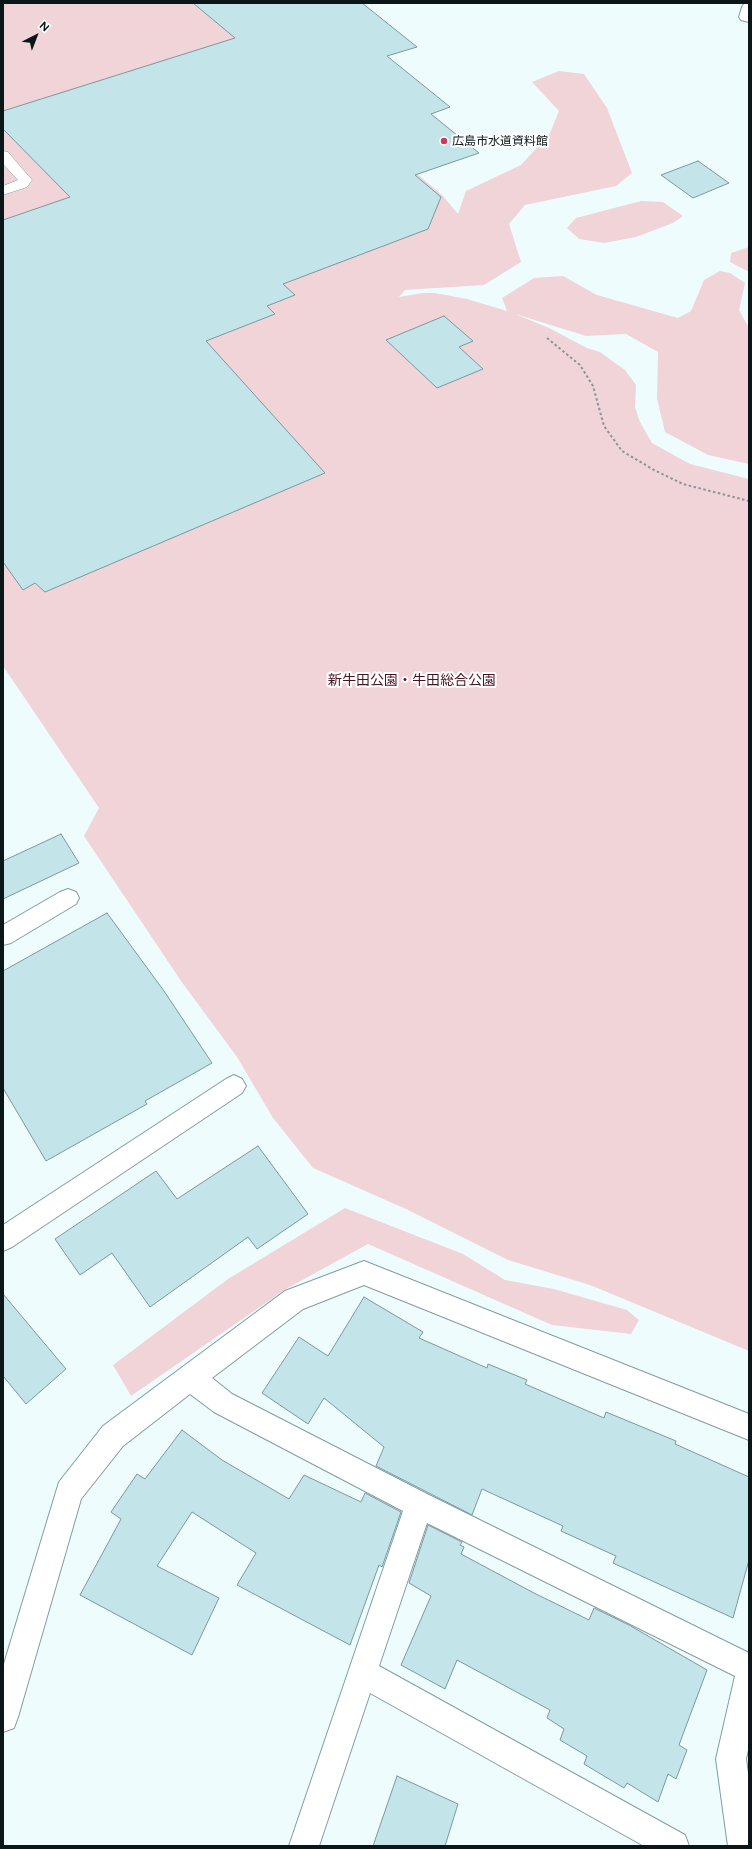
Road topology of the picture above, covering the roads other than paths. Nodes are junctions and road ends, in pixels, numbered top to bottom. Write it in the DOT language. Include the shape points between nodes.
graph roads {
  1 [pos="749,7"];
  2 [pos="749,18"];
  3 [pos="3,155"];
  4 [pos="3,190"];
  5 [pos="68,898"];
  6 [pos="3,936"];
  7 [pos="234,1086"];
  8 [pos="3,1239"];
  9 [pos="191,1378"];
  10 [pos="749,1427"];
  11 [pos="419,1505"];
  12 [pos="749,1668"];
  13 [pos="362,1672"];
  14 [pos="749,1678"];
  15 [pos="3,1717"];
  16 [pos="304,1846"];
  17 [pos="674,1846"];
  18 [pos="743,1846"];
  1 -- 2 [label="street" via="746,16"];
  3 -- 4 [label="lane" via="25,180 22,184"];
  5 -- 6 [label="street"];
  7 -- 8 [label="street"];
  9 -- 10 [label="street" via="294,1300 364,1273"];
  9 -- 11 [label="street" via="223,1403"];
  9 -- 15 [label="street" via="113,1436 69,1492"];
  11 -- 12 [label="street"];
  11 -- 13 [label="street"];
  13 -- 16 [label="street"];
  13 -- 17 [label="street"];
  14 -- 18 [label="street" via="731,1759"];
}
